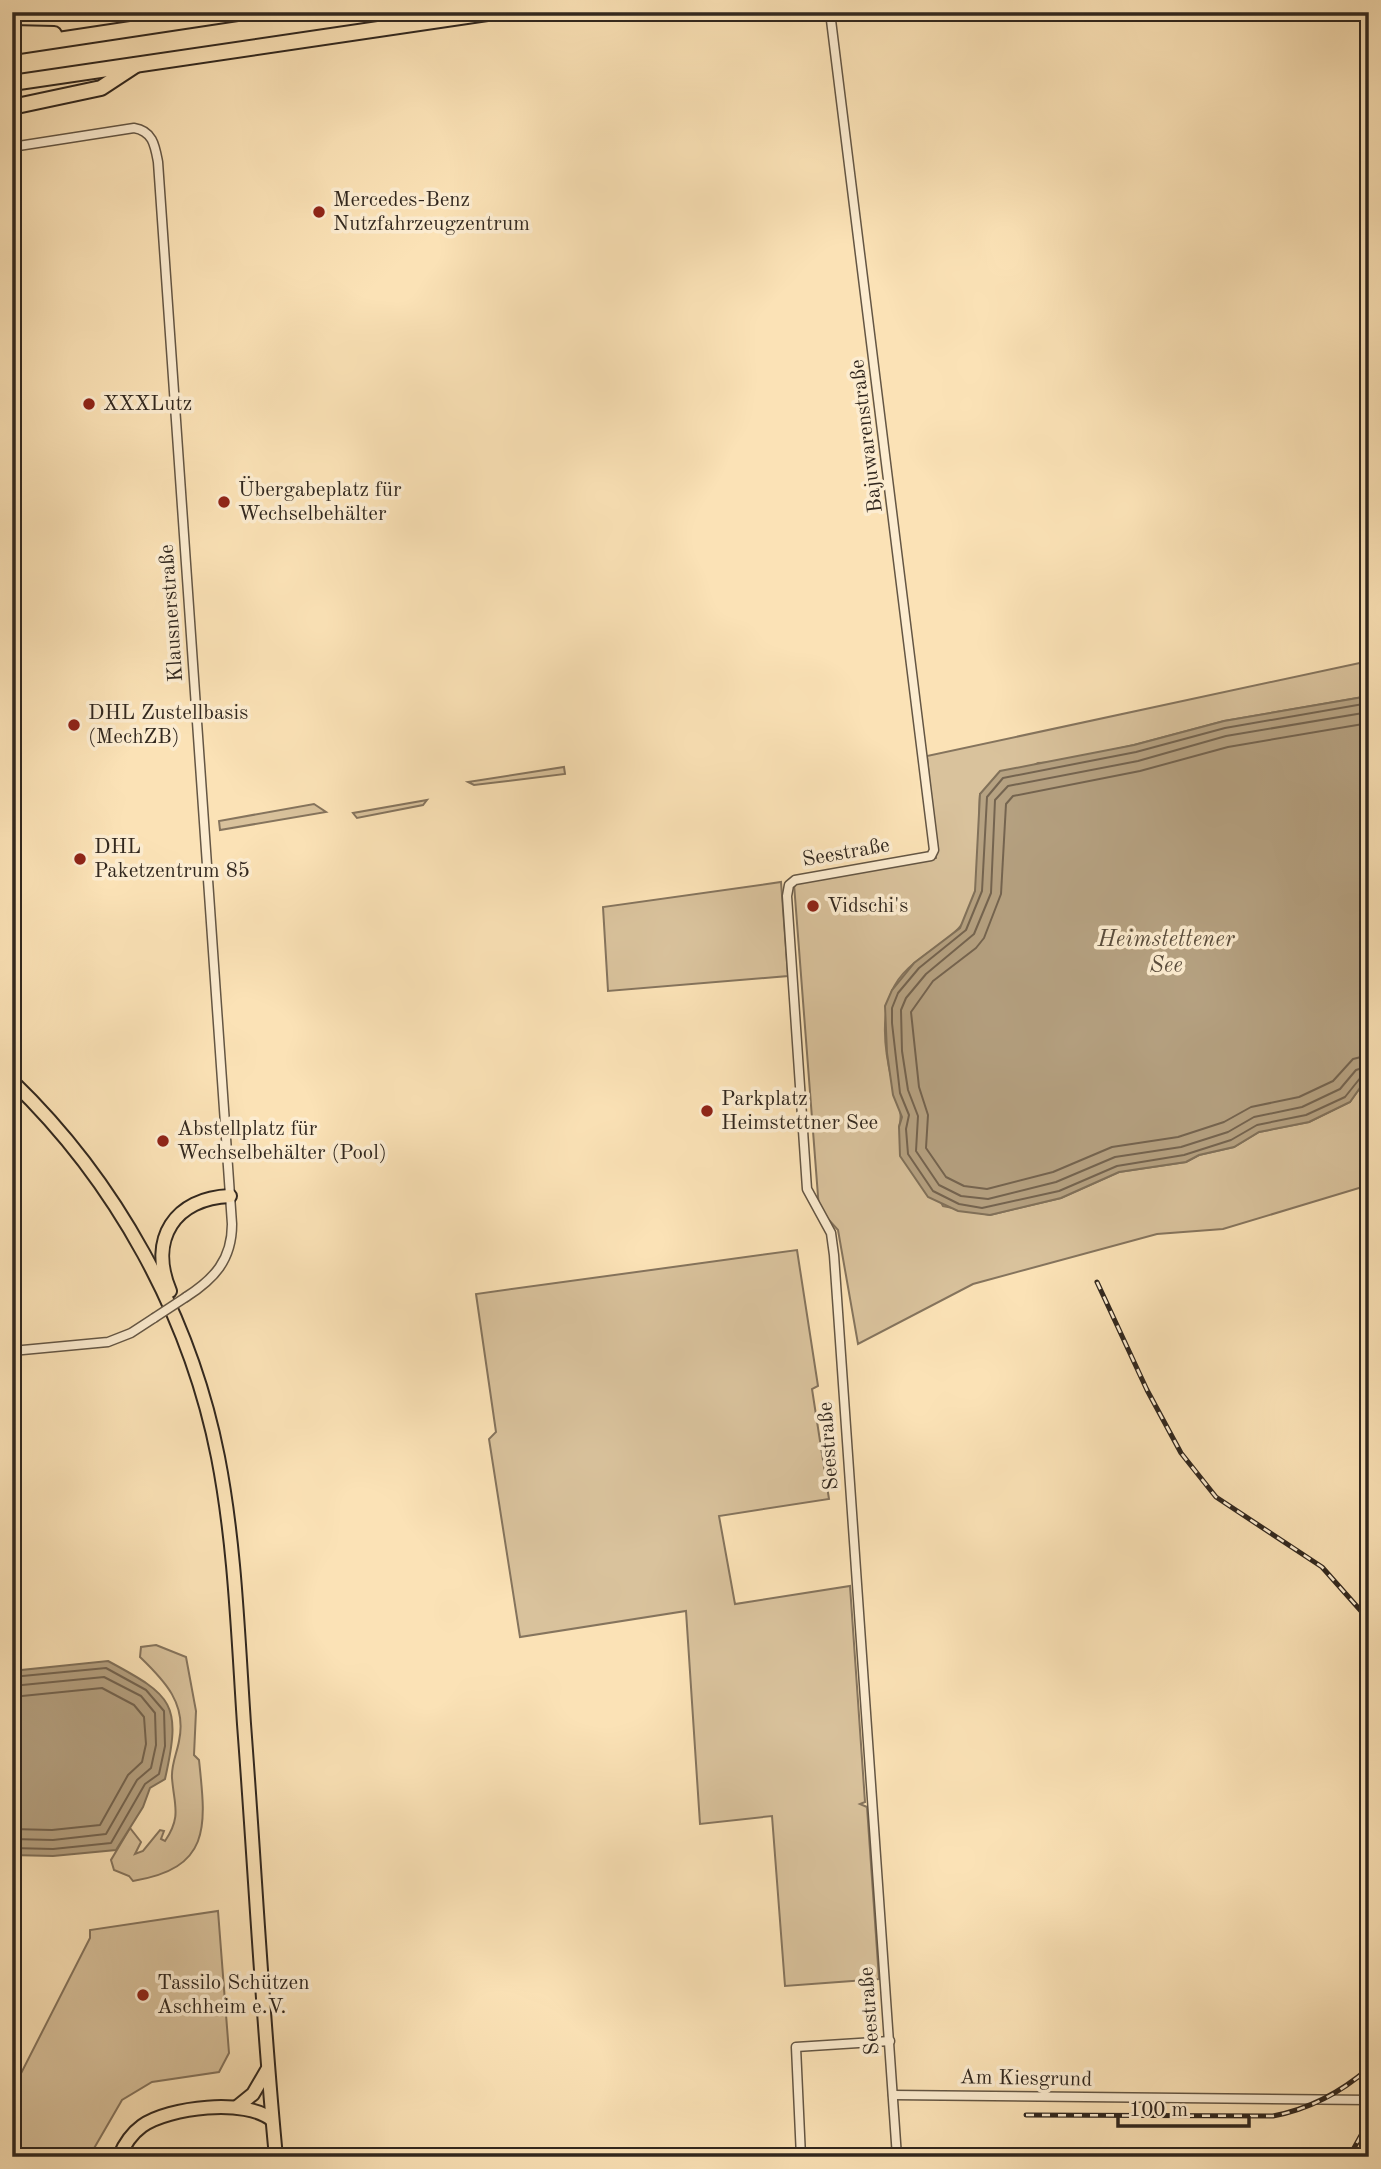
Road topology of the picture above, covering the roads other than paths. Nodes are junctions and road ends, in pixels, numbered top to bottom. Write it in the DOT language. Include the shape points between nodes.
graph roads {
  1 [pos="244,12"];
  2 [pos="494,12"];
  3 [pos="830,12"];
  4 [pos="12,33"];
  5 [pos="87,36"];
  6 [pos="12,47"];
  7 [pos="140,62"];
  8 [pos="12,83"];
  9 [pos="12,107"];
  10 [pos="12,147"];
  11 [pos="931,856"];
  12 [pos="12,1081"];
  13 [pos="230,1196"];
  14 [pos="186,1347"];
  15 [pos="12,1350"];
  16 [pos="890,2041"];
  17 [pos="268,2070"];
  18 [pos="892,2095"];
  19 [pos="1369,2100"];
  20 [pos="237,2107"];
  21 [pos="272,2120"];
  22 [pos="119,2157"];
  23 [pos="276,2157"];
  24 [pos="801,2157"];
  25 [pos="897,2157"];
  1 -- 5 [label="highway"];
  2 -- 7 [label="highway"];
  3 -- 11 [label="street, Bajuwarenstraße" via="922,741"];
  4 -- 5 [label="highway"];
  5 -- 6 [label="highway"];
  7 -- 8 [label="highway"];
  7 -- 9 [label="highway" via="101,88"];
  10 -- 13 [label="street, Klausnerstraße" via="122,128 142,130 156,149"];
  11 -- 16 [label="street, Seestraße" via="795,880 786,896 807,1189 831,1233 834,1255"];
  12 -- 14 [label="main road" via="68,1142 112,1201 152,1269"];
  13 -- 14 [label="main road" via="194,1202 172,1223 166,1236 162,1267 186,1328"];
  13 -- 15 [label="street, Klausnerstraße, bridge" via="232,1235 225,1259 215,1276 186,1297 131,1333 108,1342"];
  14 -- 17 [label="main road" via="217,1454 229,1533"];
  16 -- 18 [label="street, Seestraße"];
  16 -- 24 [label="street" via="796,2047"];
  17 -- 20 [label="main road" via="253,2094"];
  17 -- 21 [label="main road"];
  18 -- 19 [label="street, Am Kiesgrund"];
  18 -- 25 [label="street, Seestraße"];
  20 -- 21 [label="main road" via="256,2110"];
  20 -- 22 [label="main road" via="155,2119 132,2136"];
  21 -- 23 [label="main road"];
}
